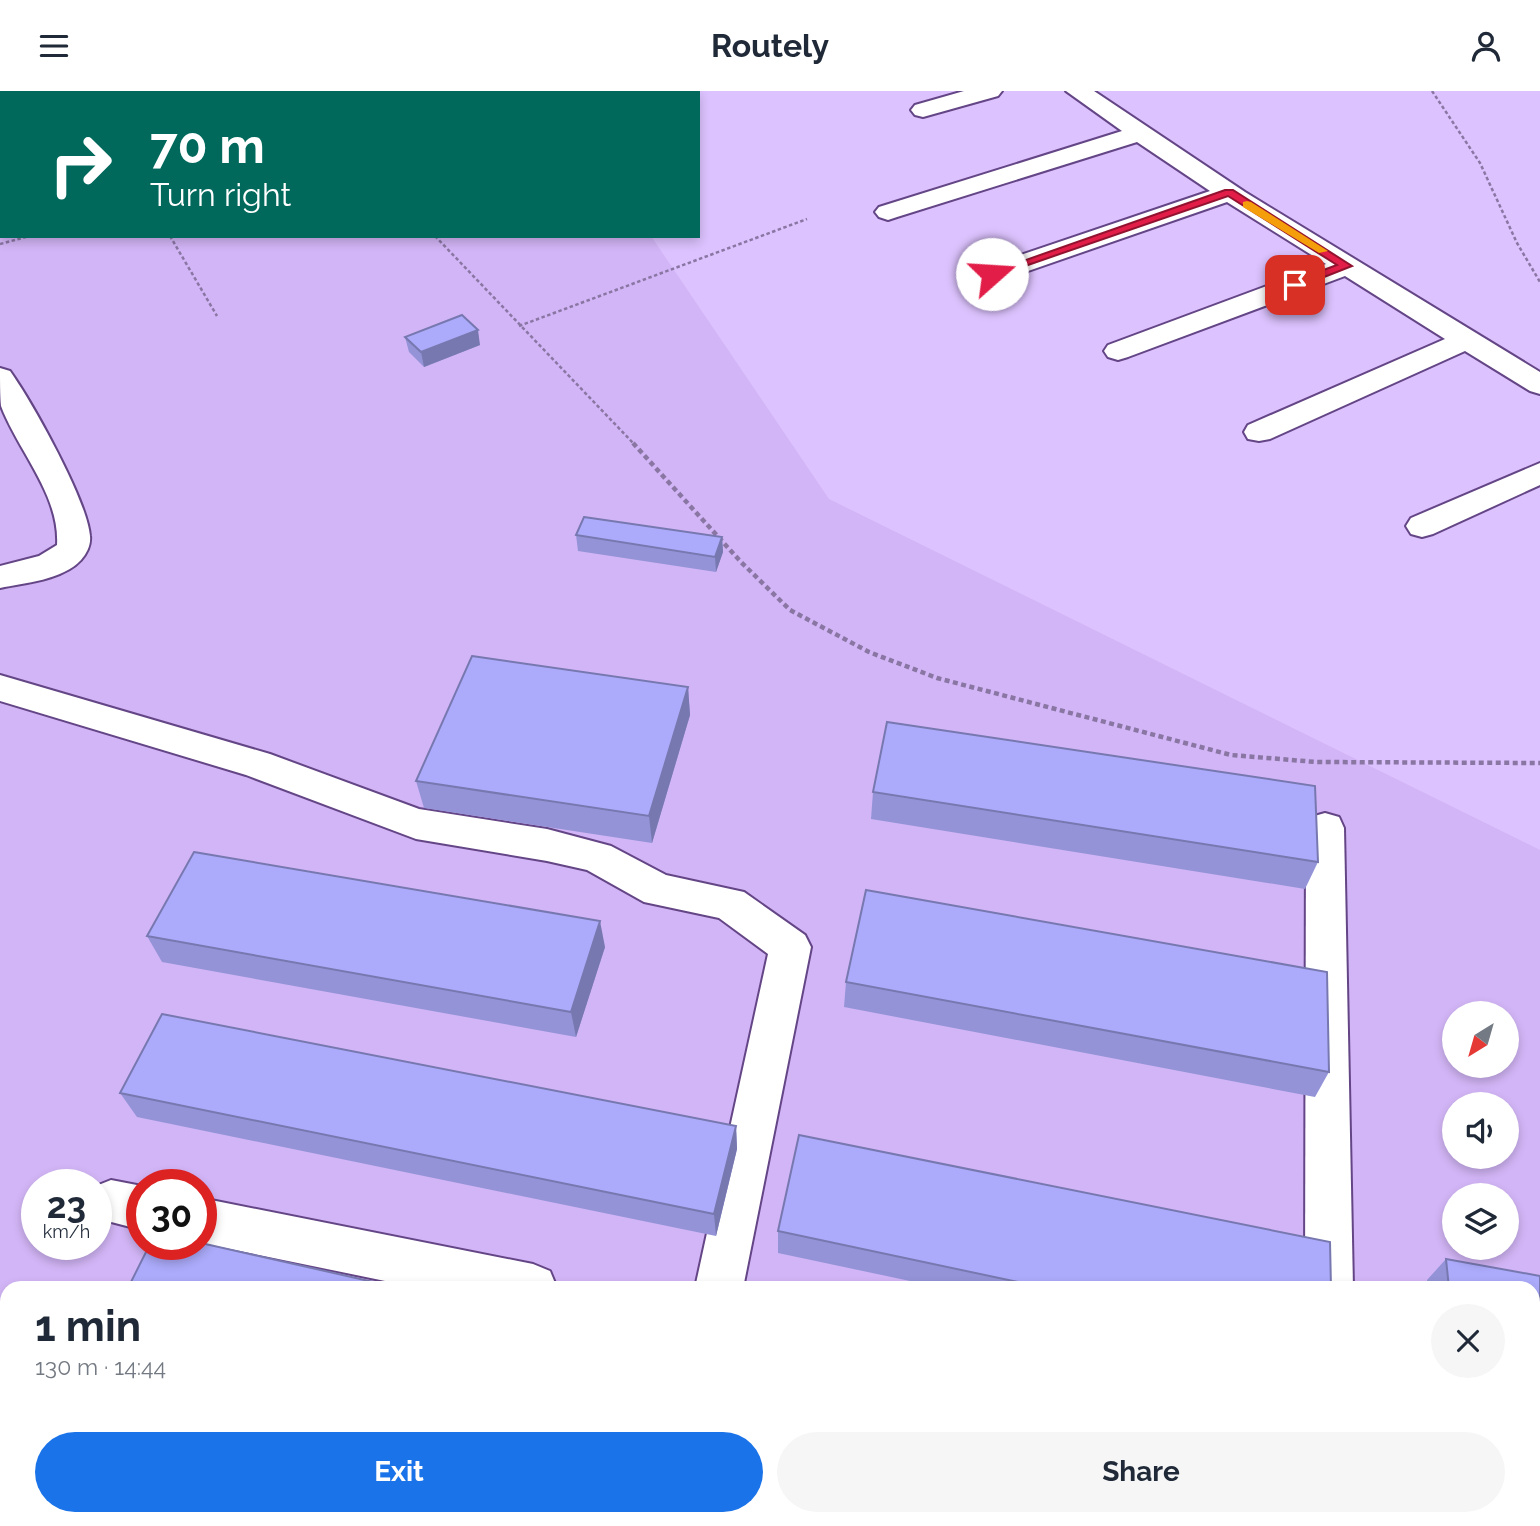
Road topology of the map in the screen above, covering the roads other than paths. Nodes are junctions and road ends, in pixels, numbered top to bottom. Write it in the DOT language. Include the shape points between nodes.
graph roads {
  1 [pos="990,91"];
  2 [pos="1078,91"];
  3 [pos="923,110"];
  4 [pos="1140,133"];
  5 [pos="1229,193"];
  6 [pos="888,212"];
  7 [pos="1346,266"];
  8 [pos="992,274"];
  9 [pos="1466,340"];
  10 [pos="1118,351"];
  11 [pos="0,377"];
  12 [pos="1540,384"];
  13 [pos="1259,432"];
  14 [pos="1540,473"];
  15 [pos="1422,526"];
  16 [pos="0,577"];
  17 [pos="0,688"];
  18 [pos="1325,828"];
  19 [pos="217,1223"];
  20 [pos="499,1281"];
  21 [pos="720,1281"];
  22 [pos="1329,1281"];
  1 -- 3 [label="street"];
  2 -- 4 [label="street"];
  4 -- 5 [label="street"];
  4 -- 6 [label="street"];
  5 -- 7 [label="street"];
  5 -- 8 [label="street"];
  7 -- 9 [label="street"];
  7 -- 10 [label="street"];
  9 -- 12 [label="street"];
  9 -- 13 [label="street"];
  11 -- 16 [label="street" via="47,464 76,535 72,549 61,559"];
  14 -- 15 [label="street"];
  17 -- 21 [label="street" via="257,764 416,824 597,857 659,890 730,904 790,947"];
  18 -- 22 [label="street"];
  19 -- 20 [label="street"];
}
